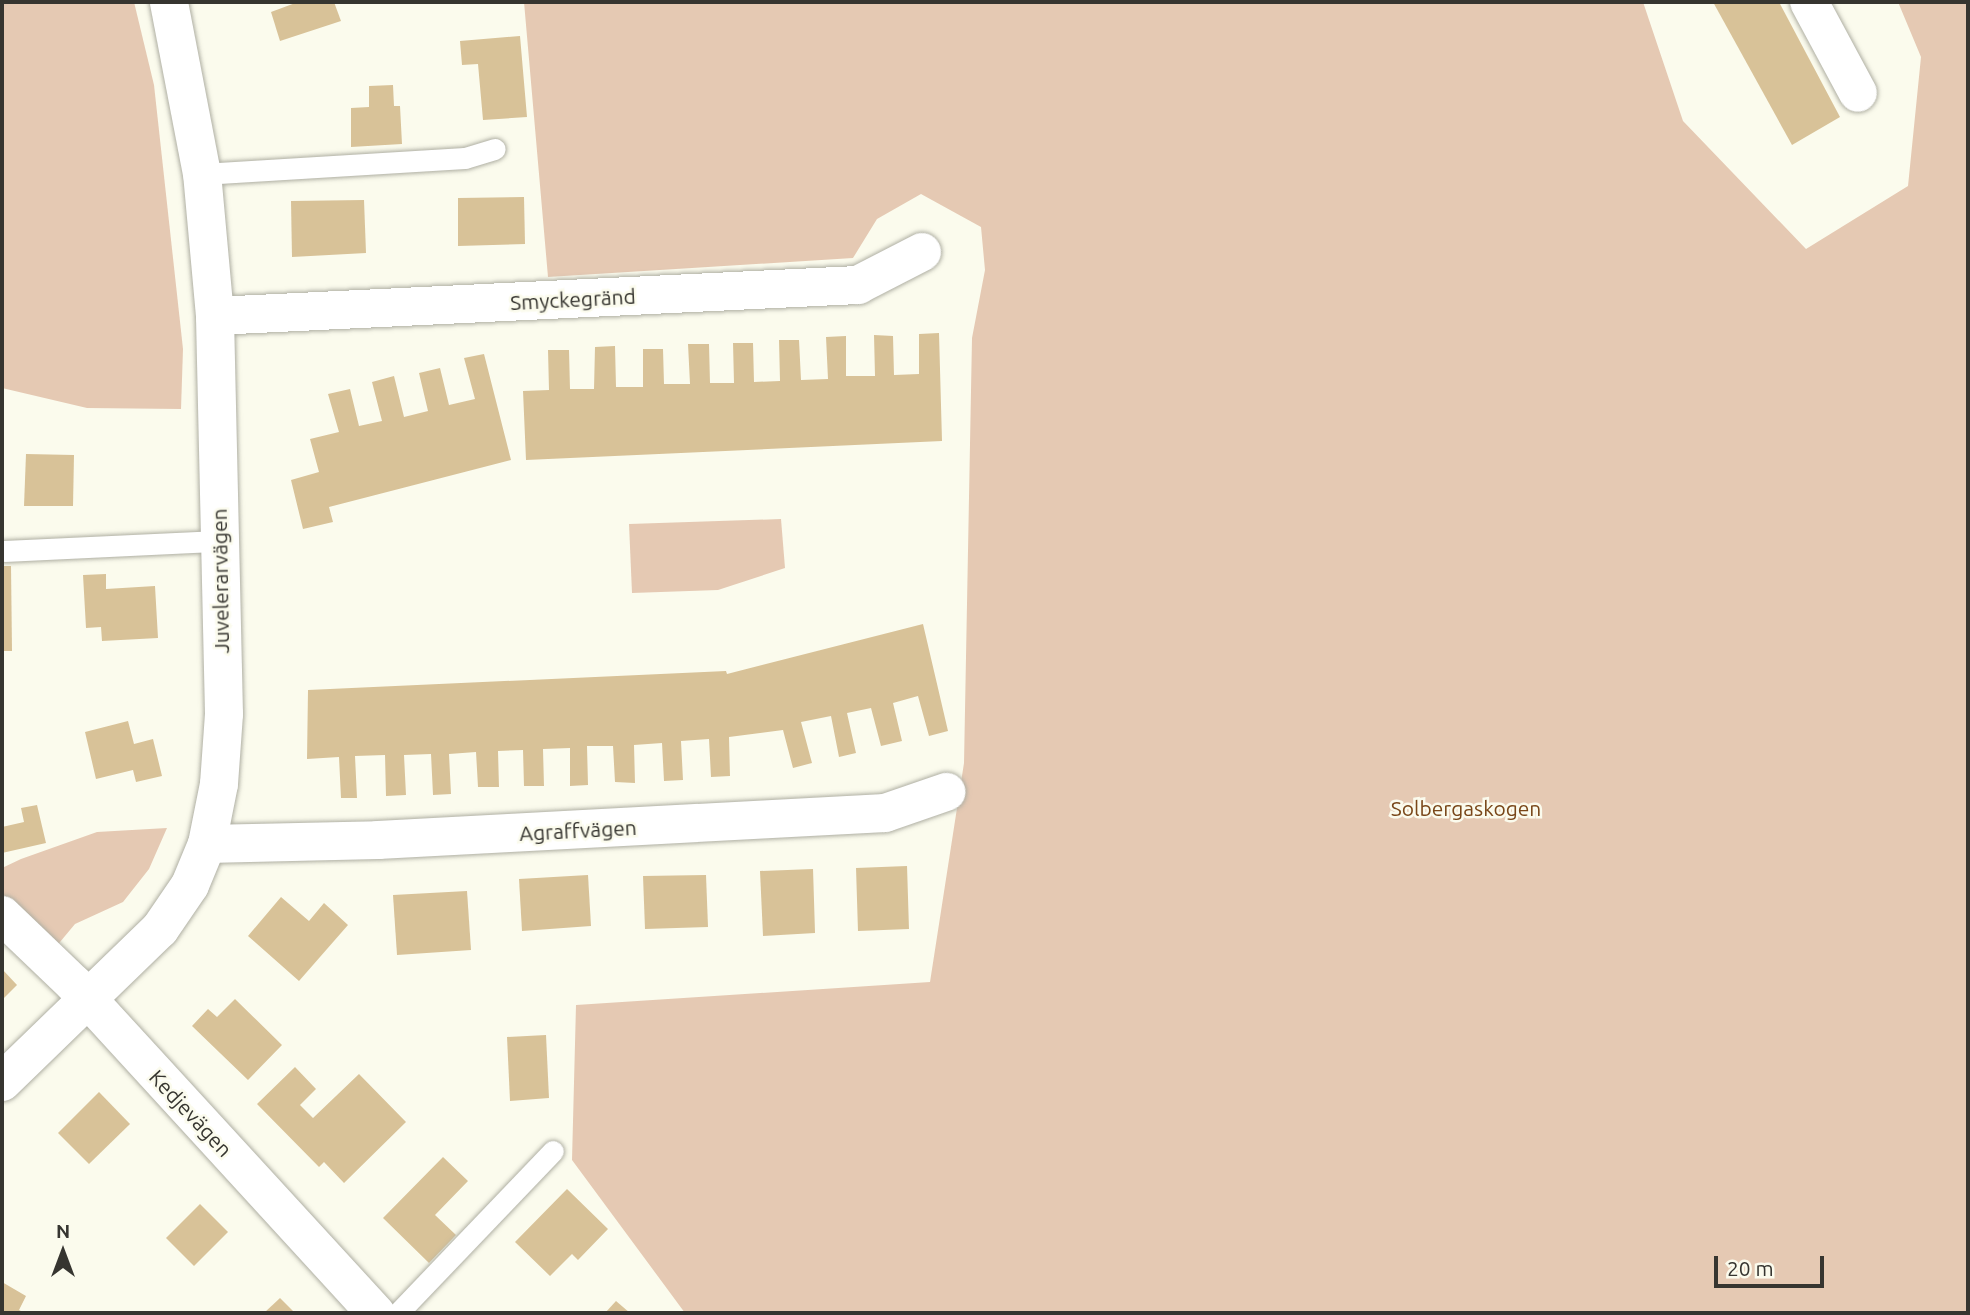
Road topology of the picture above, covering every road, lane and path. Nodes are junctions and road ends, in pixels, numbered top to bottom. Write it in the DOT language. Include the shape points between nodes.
graph roads {
  1 [pos="169,2"];
  2 [pos="1809,2"];
  3 [pos="1858,93"];
  4 [pos="495,149"];
  5 [pos="202,174"];
  6 [pos="922,252"];
  7 [pos="215,316"];
  8 [pos="219,541"];
  9 [pos="4,551"];
  10 [pos="946,792"];
  11 [pos="207,844"];
  12 [pos="2,915"];
  13 [pos="89,1002"];
  14 [pos="2,1082"];
  15 [pos="552,1151"];
  16 [pos="376,1313"];
  17 [pos="398,1313"];
  1 -- 5 [label="street, Juvelerarvägen"];
  2 -- 3 [label="street"];
  4 -- 5 [label="lane" via="465,158"];
  5 -- 7 [label="street, Juvelerarvägen"];
  6 -- 7 [label="street, Smyckegränd" via="858,285"];
  7 -- 8 [label="street, Juvelerarvägen"];
  8 -- 9 [label="lane"];
  8 -- 11 [label="street, Juvelerarvägen" via="224,714 219,784"];
  10 -- 11 [label="street, Agraffvägen" via="885,813 378,840"];
  11 -- 13 [label="street, Juvelerarvägen" via="190,885 160,929"];
  12 -- 13 [label="street, Kedjevägen"];
  13 -- 14 [label="street, Juvelerarvägen"];
  13 -- 16 [label="street, Kedjevägen"];
  15 -- 17 [label="lane"];
}
